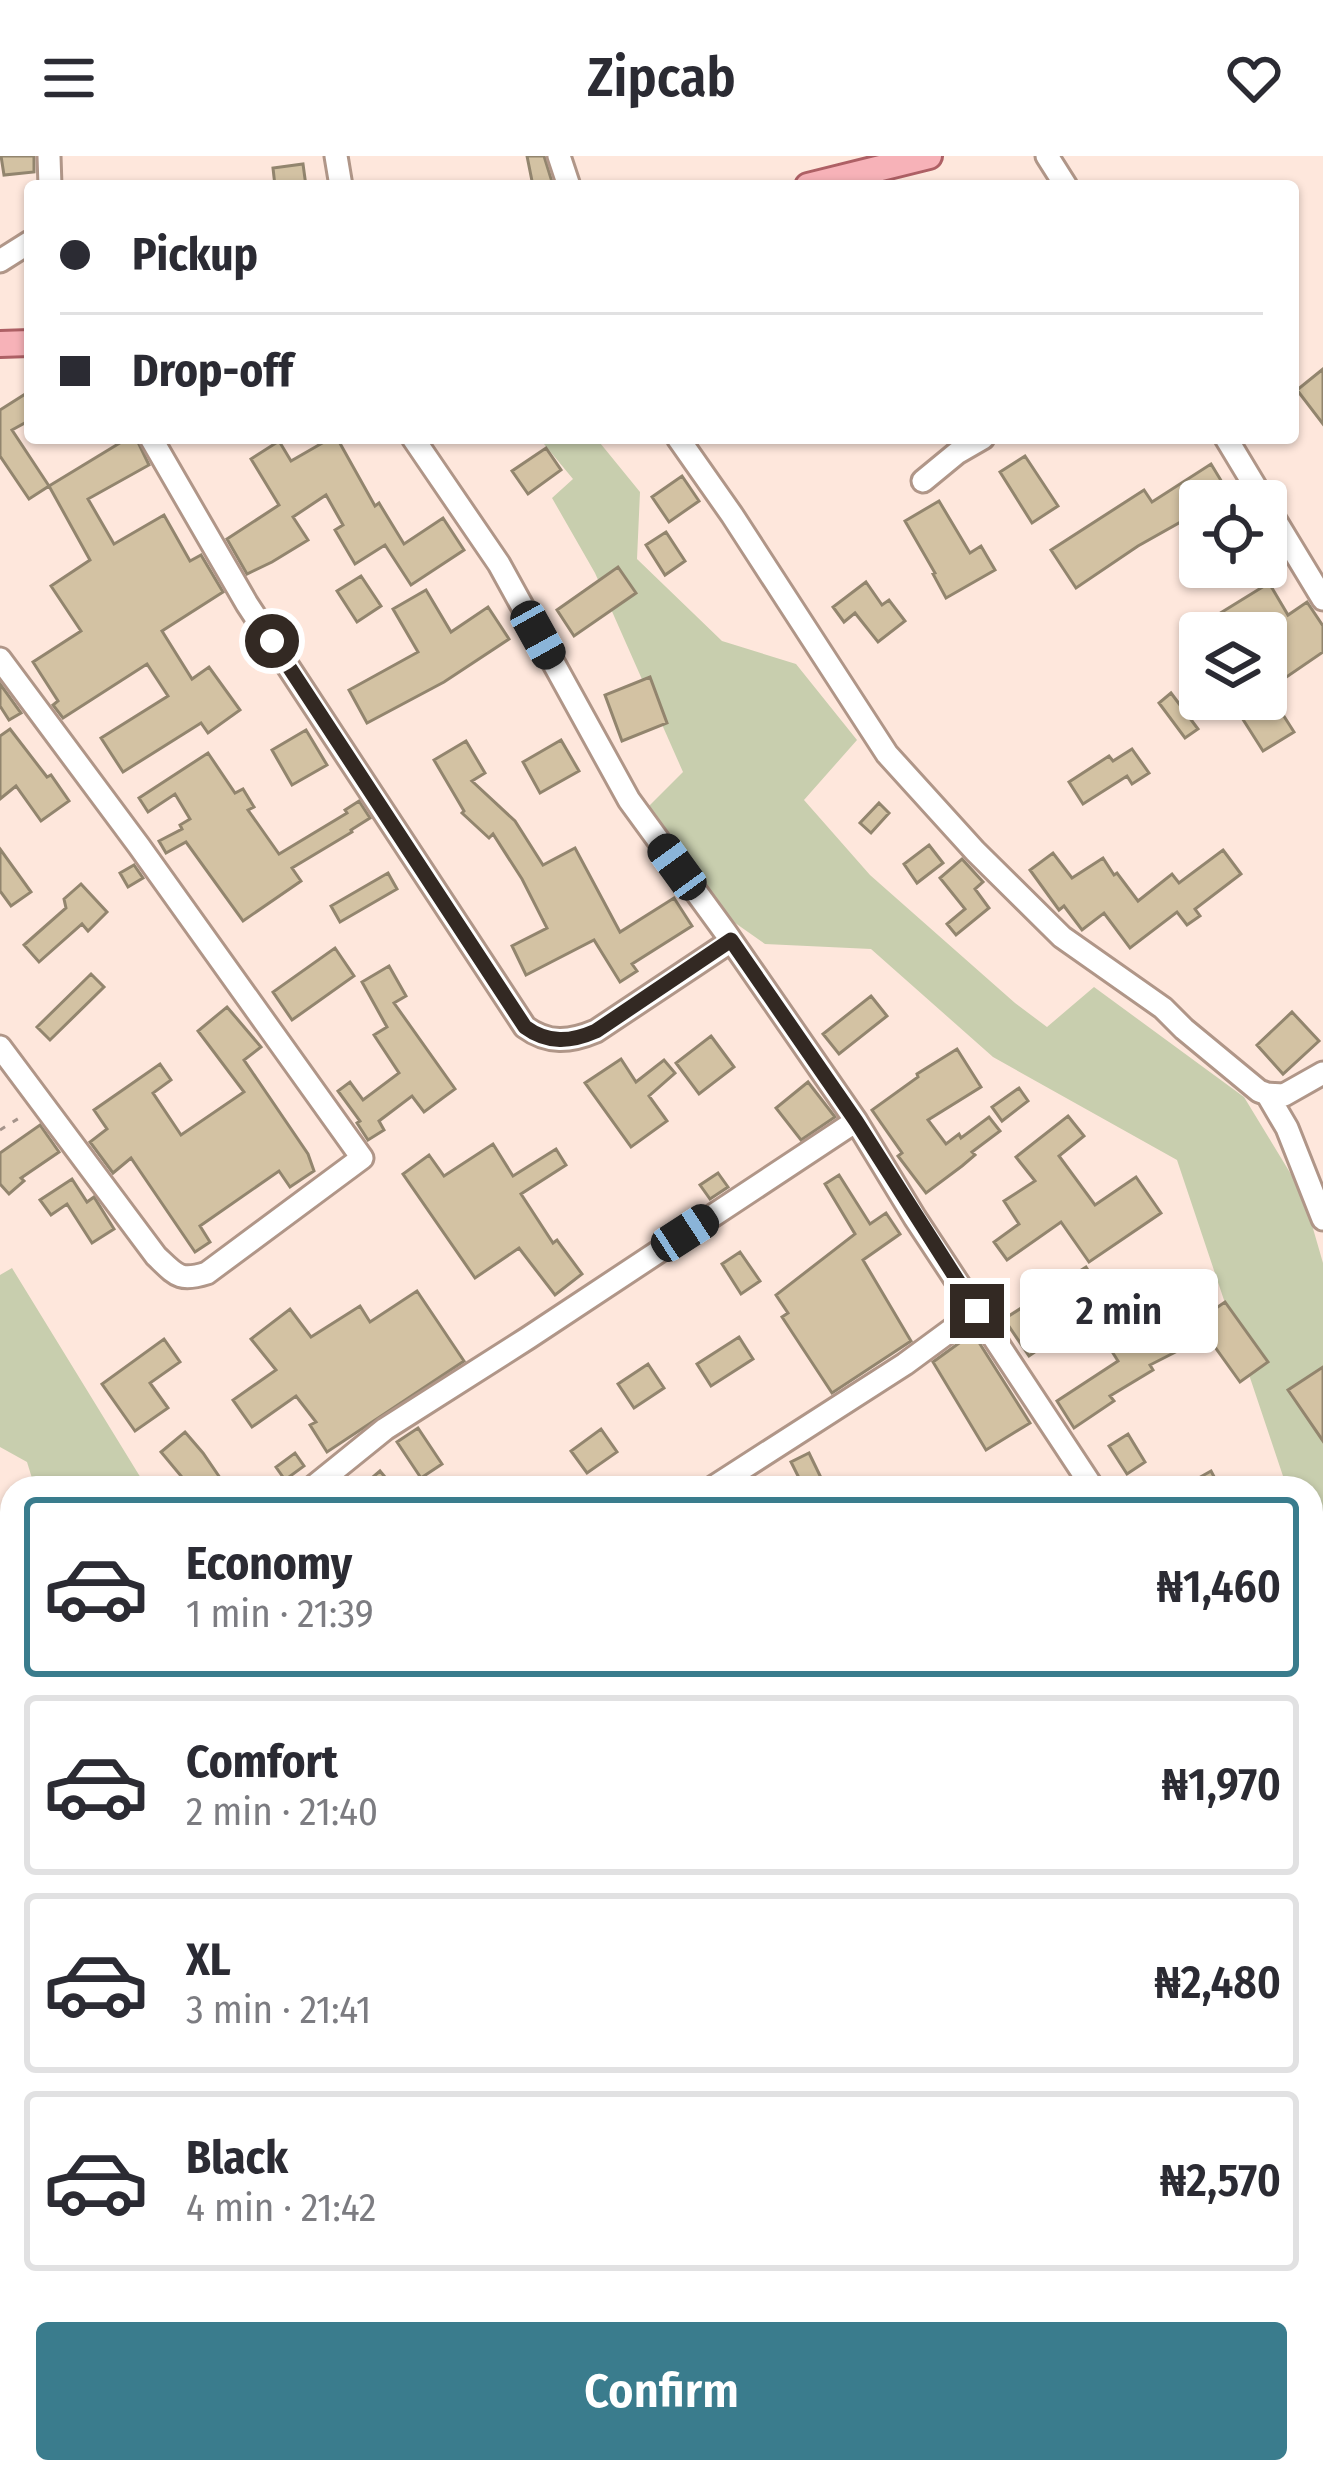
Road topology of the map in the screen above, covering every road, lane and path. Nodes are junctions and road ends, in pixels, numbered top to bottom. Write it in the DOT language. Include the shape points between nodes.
graph roads {
  1 [pos="929,156"];
  2 [pos="832,180"];
  3 [pos="154,444"];
  4 [pos="417,444"];
  5 [pos="682,444"];
  6 [pos="972,444"];
  7 [pos="1230,444"];
  8 [pos="1251,480"];
  9 [pos="923,481"];
  10 [pos="1287,539"];
  11 [pos="1323,599"];
  12 [pos="0,658"];
  13 [pos="731,940"];
  14 [pos="0,1047"];
  15 [pos="1323,1073"];
  16 [pos="1267,1094"];
  17 [pos="42,1103"];
  18 [pos="856,1121"];
  19 [pos="0,1130"];
  20 [pos="1323,1219"];
  21 [pos="977,1311"];
  22 [pos="327,1476"];
  23 [pos="731,1476"];
  24 [pos="1086,1476"];
  1 -- 2 [label="main road"];
  3 -- 13 [label="street" via="247,604 525,1027 575,1040"];
  4 -- 13 [label="street" via="499,564 629,800"];
  5 -- 16 [label="street" via="886,754 1061,937"];
  6 -- 9 [label="street"];
  7 -- 8 [label="street"];
  10 -- 11 [label="street"];
  12 -- 17 [label="street" via="362,1157 207,1273 183,1278 156,1256"];
  13 -- 18 [label="street"];
  14 -- 17 [label="street"];
  15 -- 16 [label="street" via="1284,1095"];
  16 -- 20 [label="street"];
  17 -- 19 [label="path"];
  18 -- 21 [label="street"];
  18 -- 22 [label="street" via="385,1429"];
  21 -- 23 [label="street"];
  21 -- 24 [label="street"];
}
